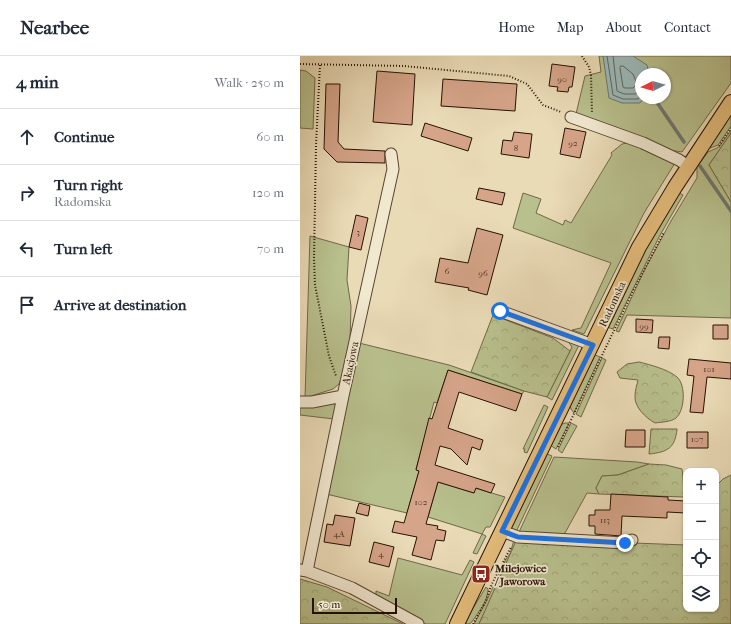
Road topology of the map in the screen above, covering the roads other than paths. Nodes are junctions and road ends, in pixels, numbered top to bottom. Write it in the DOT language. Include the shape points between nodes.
graph roads {
  1 [pos="731,102"];
  2 [pos="571,117"];
  3 [pos="392,154"];
  4 [pos="688,166"];
  5 [pos="500,311"];
  6 [pos="593,345"];
  7 [pos="342,396"];
  8 [pos="300,402"];
  9 [pos="508,534"];
  10 [pos="632,540"];
  11 [pos="304,571"];
  12 [pos="418,624"];
  13 [pos="457,624"];
  1 -- 4 [label="main road, Radomska"];
  2 -- 4 [label="street" via="644,143"];
  3 -- 7 [label="street, Akacjowa" via="393,169"];
  4 -- 6 [label="main road, Radomska" via="639,247"];
  5 -- 6 [label="street"];
  6 -- 9 [label="main road, Radomska"];
  7 -- 8 [label="street"];
  7 -- 11 [label="street, Akacjowa"];
  9 -- 10 [label="street" via="625,543"];
  9 -- 13 [label="main road, Radomska"];
  11 -- 12 [label="street" via="352,588"];
}
